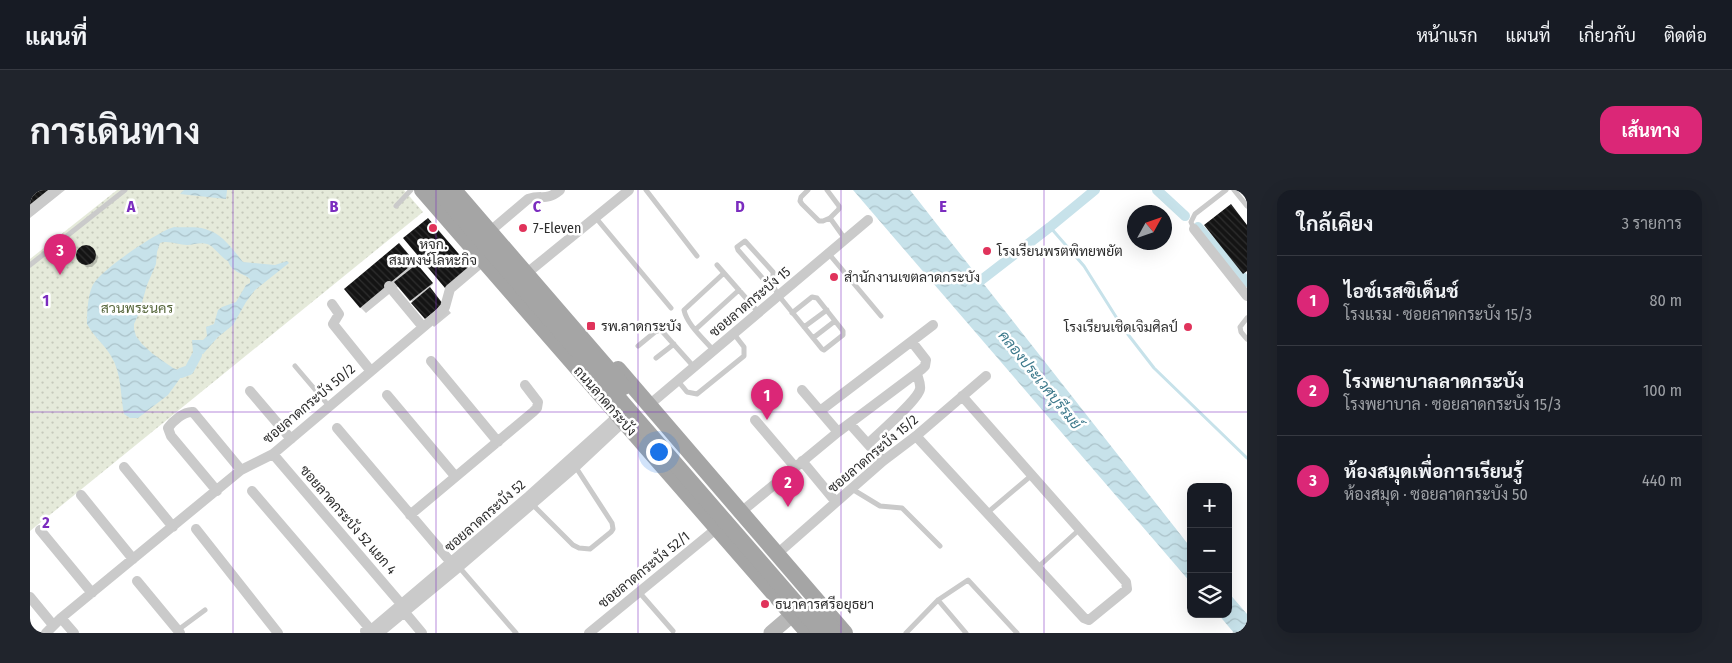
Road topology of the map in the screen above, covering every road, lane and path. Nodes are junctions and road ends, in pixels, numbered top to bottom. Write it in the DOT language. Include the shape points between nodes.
graph roads {
  1 [pos="56,190"];
  2 [pos="125,190"];
  3 [pos="410,190"];
  4 [pos="422,190"];
  5 [pos="438,190"];
  6 [pos="454,190"];
  7 [pos="462,190"];
  8 [pos="560,190"];
  9 [pos="629,190"];
  10 [pos="646,190"];
  11 [pos="808,190"];
  12 [pos="827,190"];
  13 [pos="1226,190"];
  14 [pos="1234,190"];
  15 [pos="396,206"];
  16 [pos="1247,206"];
  17 [pos="30,211"];
  18 [pos="596,218"];
  19 [pos="830,218"];
  20 [pos="868,220"];
  21 [pos="494,227"];
  22 [pos="1194,229"];
  23 [pos="846,239"];
  24 [pos="829,254"];
  25 [pos="697,256"];
  26 [pos="484,261"];
  27 [pos="30,265"];
  28 [pos="717,265"];
  29 [pos="532,269"];
  30 [pos="724,272"];
  31 [pos="770,281"];
  32 [pos="389,286"];
  33 [pos="739,290"];
  34 [pos="779,296"];
  35 [pos="1247,296"];
  36 [pos="332,304"];
  37 [pos="671,308"];
  38 [pos="827,310"];
  39 [pos="760,313"];
  40 [pos="792,313"];
  41 [pos="881,316"];
  42 [pos="1247,318"];
  43 [pos="835,321"];
  44 [pos="932,326"];
  45 [pos="423,327"];
  46 [pos="804,328"];
  47 [pos="696,329"];
  48 [pos="734,334"];
  49 [pos="813,338"];
  50 [pos="1247,339"];
  51 [pos="912,342"];
  52 [pos="674,344"];
  53 [pos="638,346"];
  54 [pos="714,351"];
  55 [pos="656,358"];
  56 [pos="431,361"];
  57 [pos="295,366"];
  58 [pos="694,368"];
  59 [pos="370,370"];
  60 [pos="916,374"];
  61 [pos="986,376"];
  62 [pos="678,381"];
  63 [pos="525,385"];
  64 [pos="802,390"];
  65 [pos="250,391"];
  66 [pos="387,395"];
  67 [pos="962,396"];
  68 [pos="649,405"];
  69 [pos="329,406"];
  70 [pos="820,411"];
  71 [pos="621,420"];
  72 [pos="754,420"];
  73 [pos="850,424"];
  74 [pos="337,428"];
  75 [pos="838,432"];
  76 [pos="916,436"];
  77 [pos="291,439"];
  78 [pos="498,442"];
  79 [pos="869,443"];
  80 [pos="273,454"];
  81 [pos="884,461"];
  82 [pos="573,463"];
  83 [pos="798,464"];
  84 [pos="124,467"];
  85 [pos="240,470"];
  86 [pos="1032,474"];
  87 [pos="455,476"];
  88 [pos="852,488"];
  89 [pos="217,490"];
  90 [pos="252,491"];
  91 [pos="81,495"];
  92 [pos="531,500"];
  93 [pos="836,502"];
  94 [pos="741,512"];
  95 [pos="988,513"];
  96 [pos="410,515"];
  97 [pos="173,526"];
  98 [pos="196,529"];
  99 [pos="716,529"];
  100 [pos="1080,529"];
  101 [pos="40,530"];
  102 [pos="940,546"];
  103 [pos="777,554"];
  104 [pos="133,559"];
  105 [pos="455,565"];
  106 [pos="1037,568"];
  107 [pos="137,581"];
  108 [pos="639,591"];
  109 [pos="92,593"];
  110 [pos="30,597"];
  111 [pos="814,597"];
  112 [pos="938,600"];
  113 [pos="404,608"];
  114 [pos="205,610"];
  115 [pos="792,615"];
  116 [pos="57,621"];
  117 [pos="673,631"];
  118 [pos="179,632"];
  119 [pos="368,632"];
  120 [pos="46,633"];
  121 [pos="74,633"];
  122 [pos="278,633"];
  123 [pos="422,633"];
  124 [pos="516,633"];
  125 [pos="589,633"];
  126 [pos="771,633"];
  127 [pos="808,633"];
  128 [pos="822,633"];
  129 [pos="836,633"];
  130 [pos="845,633"];
  131 [pos="906,633"];
  132 [pos="966,633"];
  133 [pos="1017,633"];
  1 -- 17 [label="street"];
  2 -- 27 [label="lane"];
  3 -- 15 [label="lane"];
  4 -- 26 [label="main road, ถนนลาดกระบัง"];
  5 -- 128 [label="main road, bridge"];
  6 -- 129 [label="main road, bridge"];
  7 -- 21 [label="main road"];
  8 -- 21 [label="street" via="550,197 528,200"];
  9 -- 18 [label="street"];
  10 -- 25 [label="lane"];
  11 -- 19 [label="lane" via="801,197 802,204 819,221"];
  12 -- 19 [label="lane" via="839,206"];
  13 -- 22 [label="lane" via="1195,214 1191,222"];
  14 -- 16 [label="lane"];
  18 -- 29 [label="street"];
  18 -- 37 [label="lane"];
  19 -- 23 [label="lane"];
  20 -- 23 [label="street, ซอยลาดกระบัง 15"];
  21 -- 29 [label="main road"];
  22 -- 35 [label="street"];
  23 -- 24 [label="street, ซอยลาดกระบัง 15"];
  24 -- 34 [label="street, ซอยลาดกระบัง 15"];
  24 -- 41 [label="lane"];
  26 -- 45 [label="street, ซอยลาดกระบัง 50/2" via="450,289 442,311"];
  26 -- 71 [label="main road, ถนนลาดกระบัง"];
  28 -- 30 [label="lane"];
  29 -- 68 [label="main road"];
  30 -- 33 [label="lane"];
  30 -- 47 [label="lane" via="684,310"];
  31 -- 31 [label="lane" via="773,272 745,241 737,247 764,281"];
  31 -- 34 [label="lane"];
  32 -- 45 [label="street"];
  33 -- 39 [label="lane"];
  33 -- 47 [label="lane"];
  34 -- 39 [label="street, ซอยลาดกระบัง 15"];
  34 -- 40 [label="lane"];
  36 -- 59 [label="street" via="339,314 334,324"];
  38 -- 40 [label="lane" via="814,296"];
  38 -- 43 [label="lane"];
  38 -- 46 [label="lane"];
  39 -- 48 [label="street, ซอยลาดกระบัง 15"];
  40 -- 46 [label="lane"];
  42 -- 50 [label="lane" via="1240,327"];
  43 -- 49 [label="lane"];
  43 -- 49 [label="lane" via="843,335 824,350"];
  44 -- 51 [label="street"];
  45 -- 59 [label="street, ซอยลาดกระบัง 50/2"];
  46 -- 49 [label="lane"];
  47 -- 54 [label="lane"];
  48 -- 54 [label="street, ซอยลาดกระบัง 15"];
  48 -- 62 [label="lane" via="743,346 744,356 697,394 687,392"];
  51 -- 60 [label="street" via="927,363"];
  51 -- 70 [label="street"];
  52 -- 53 [label="lane" via="661,330"];
  52 -- 55 [label="lane"];
  52 -- 58 [label="lane"];
  54 -- 58 [label="street, ซอยลาดกระบัง 15"];
  56 -- 78 [label="street"];
  57 -- 69 [label="lane"];
  58 -- 62 [label="street, ซอยลาดกระบัง 15"];
  59 -- 69 [label="street, ซอยลาดกระบัง 50/2"];
  60 -- 73 [label="street"];
  60 -- 79 [label="street" via="920,392"];
  61 -- 67 [label="street, ซอยลาดกระบัง 15/2"];
  62 -- 68 [label="street, ซอยลาดกระบัง 15"];
  63 -- 78 [label="street" via="538,402 537,408"];
  64 -- 70 [label="street"];
  65 -- 77 [label="street"];
  66 -- 87 [label="street"];
  67 -- 76 [label="street, ซอยลาดกระบัง 15/2"];
  67 -- 86 [label="street"];
  68 -- 94 [label="main road"];
  69 -- 77 [label="street, ซอยลาดกระบัง 50/2"];
  70 -- 75 [label="street"];
  71 -- 82 [label="street, ซอยลาดกระบัง 52"];
  71 -- 99 [label="main road, ถนนลาดกระบัง"];
  72 -- 83 [label="street"];
  73 -- 75 [label="street"];
  73 -- 79 [label="street"];
  74 -- 96 [label="street"];
  75 -- 83 [label="street"];
  76 -- 81 [label="street, ซอยลาดกระบัง 15/2"];
  76 -- 95 [label="street"];
  77 -- 80 [label="street, ซอยลาดกระบัง 50/2"];
  78 -- 87 [label="street"];
  79 -- 81 [label="street"];
  80 -- 85 [label="street, ซอยลาดกระบัง 50/2"];
  80 -- 113 [label="street, ซอยลาดกระบัง 52 แยก 4"];
  81 -- 88 [label="street, ซอยลาดกระบัง 15/2"];
  82 -- 92 [label="street, ซอยลาดกระบัง 52"];
  82 -- 92 [label="lane" via="612,523 611,532 590,549 579,548"];
  83 -- 93 [label="street"];
  83 -- 94 [label="street"];
  84 -- 97 [label="street"];
  85 -- 89 [label="street, ซอยลาดกระบัง 50/2"];
  85 -- 89 [label="street" via="193,412 186,412 171,424 168,428 171,436"];
  86 -- 95 [label="lane"];
  86 -- 100 [label="street"];
  87 -- 96 [label="street"];
  88 -- 93 [label="street, ซอยลาดกระบัง 15/2"];
  88 -- 102 [label="lane" via="880,506 902,508"];
  89 -- 97 [label="street, ซอยลาดกระบัง 50/2"];
  90 -- 119 [label="street"];
  91 -- 104 [label="street"];
  92 -- 105 [label="street, ซอยลาดกระบัง 52"];
  93 -- 103 [label="street, ซอยลาดกระบัง 15/2"];
  94 -- 103 [label="main road"];
  95 -- 106 [label="street"];
  96 -- 105 [label="street"];
  97 -- 104 [label="street, ซอยลาดกระบัง 50/2"];
  98 -- 122 [label="street"];
  99 -- 108 [label="street, ซอยลาดกระบัง 52/1"];
  99 -- 115 [label="main road, ถนนลาดกระบัง"];
  100 -- 106 [label="lane"];
  100 -- 106 [label="street" via="1126,582 1127,589 1086,620"];
  101 -- 109 [label="street"];
  103 -- 111 [label="main road"];
  104 -- 109 [label="street, ซอยลาดกระบัง 50/2"];
  105 -- 113 [label="street, ซอยลาดกระบัง 52"];
  105 -- 124 [label="lane"];
  107 -- 118 [label="street"];
  108 -- 117 [label="lane"];
  108 -- 125 [label="street, ซอยลาดกระบัง 52/1"];
  109 -- 116 [label="street, ซอยลาดกระบัง 50/2"];
  110 -- 116 [label="street"];
  111 -- 115 [label="main road"];
  111 -- 130 [label="main road"];
  112 -- 131 [label="lane"];
  112 -- 132 [label="lane"];
  112 -- 133 [label="lane" via="970,580"];
  113 -- 119 [label="street, ซอยลาดกระบัง 52"];
  113 -- 123 [label="street, ซอยลาดกระบัง 52 แยก 4"];
  114 -- 118 [label="lane"];
  115 -- 126 [label="main road"];
  115 -- 127 [label="main road, ถนนลาดกระบัง"];
  116 -- 120 [label="street, ซอยลาดกระบัง 50/2"];
  116 -- 121 [label="street"];
}
